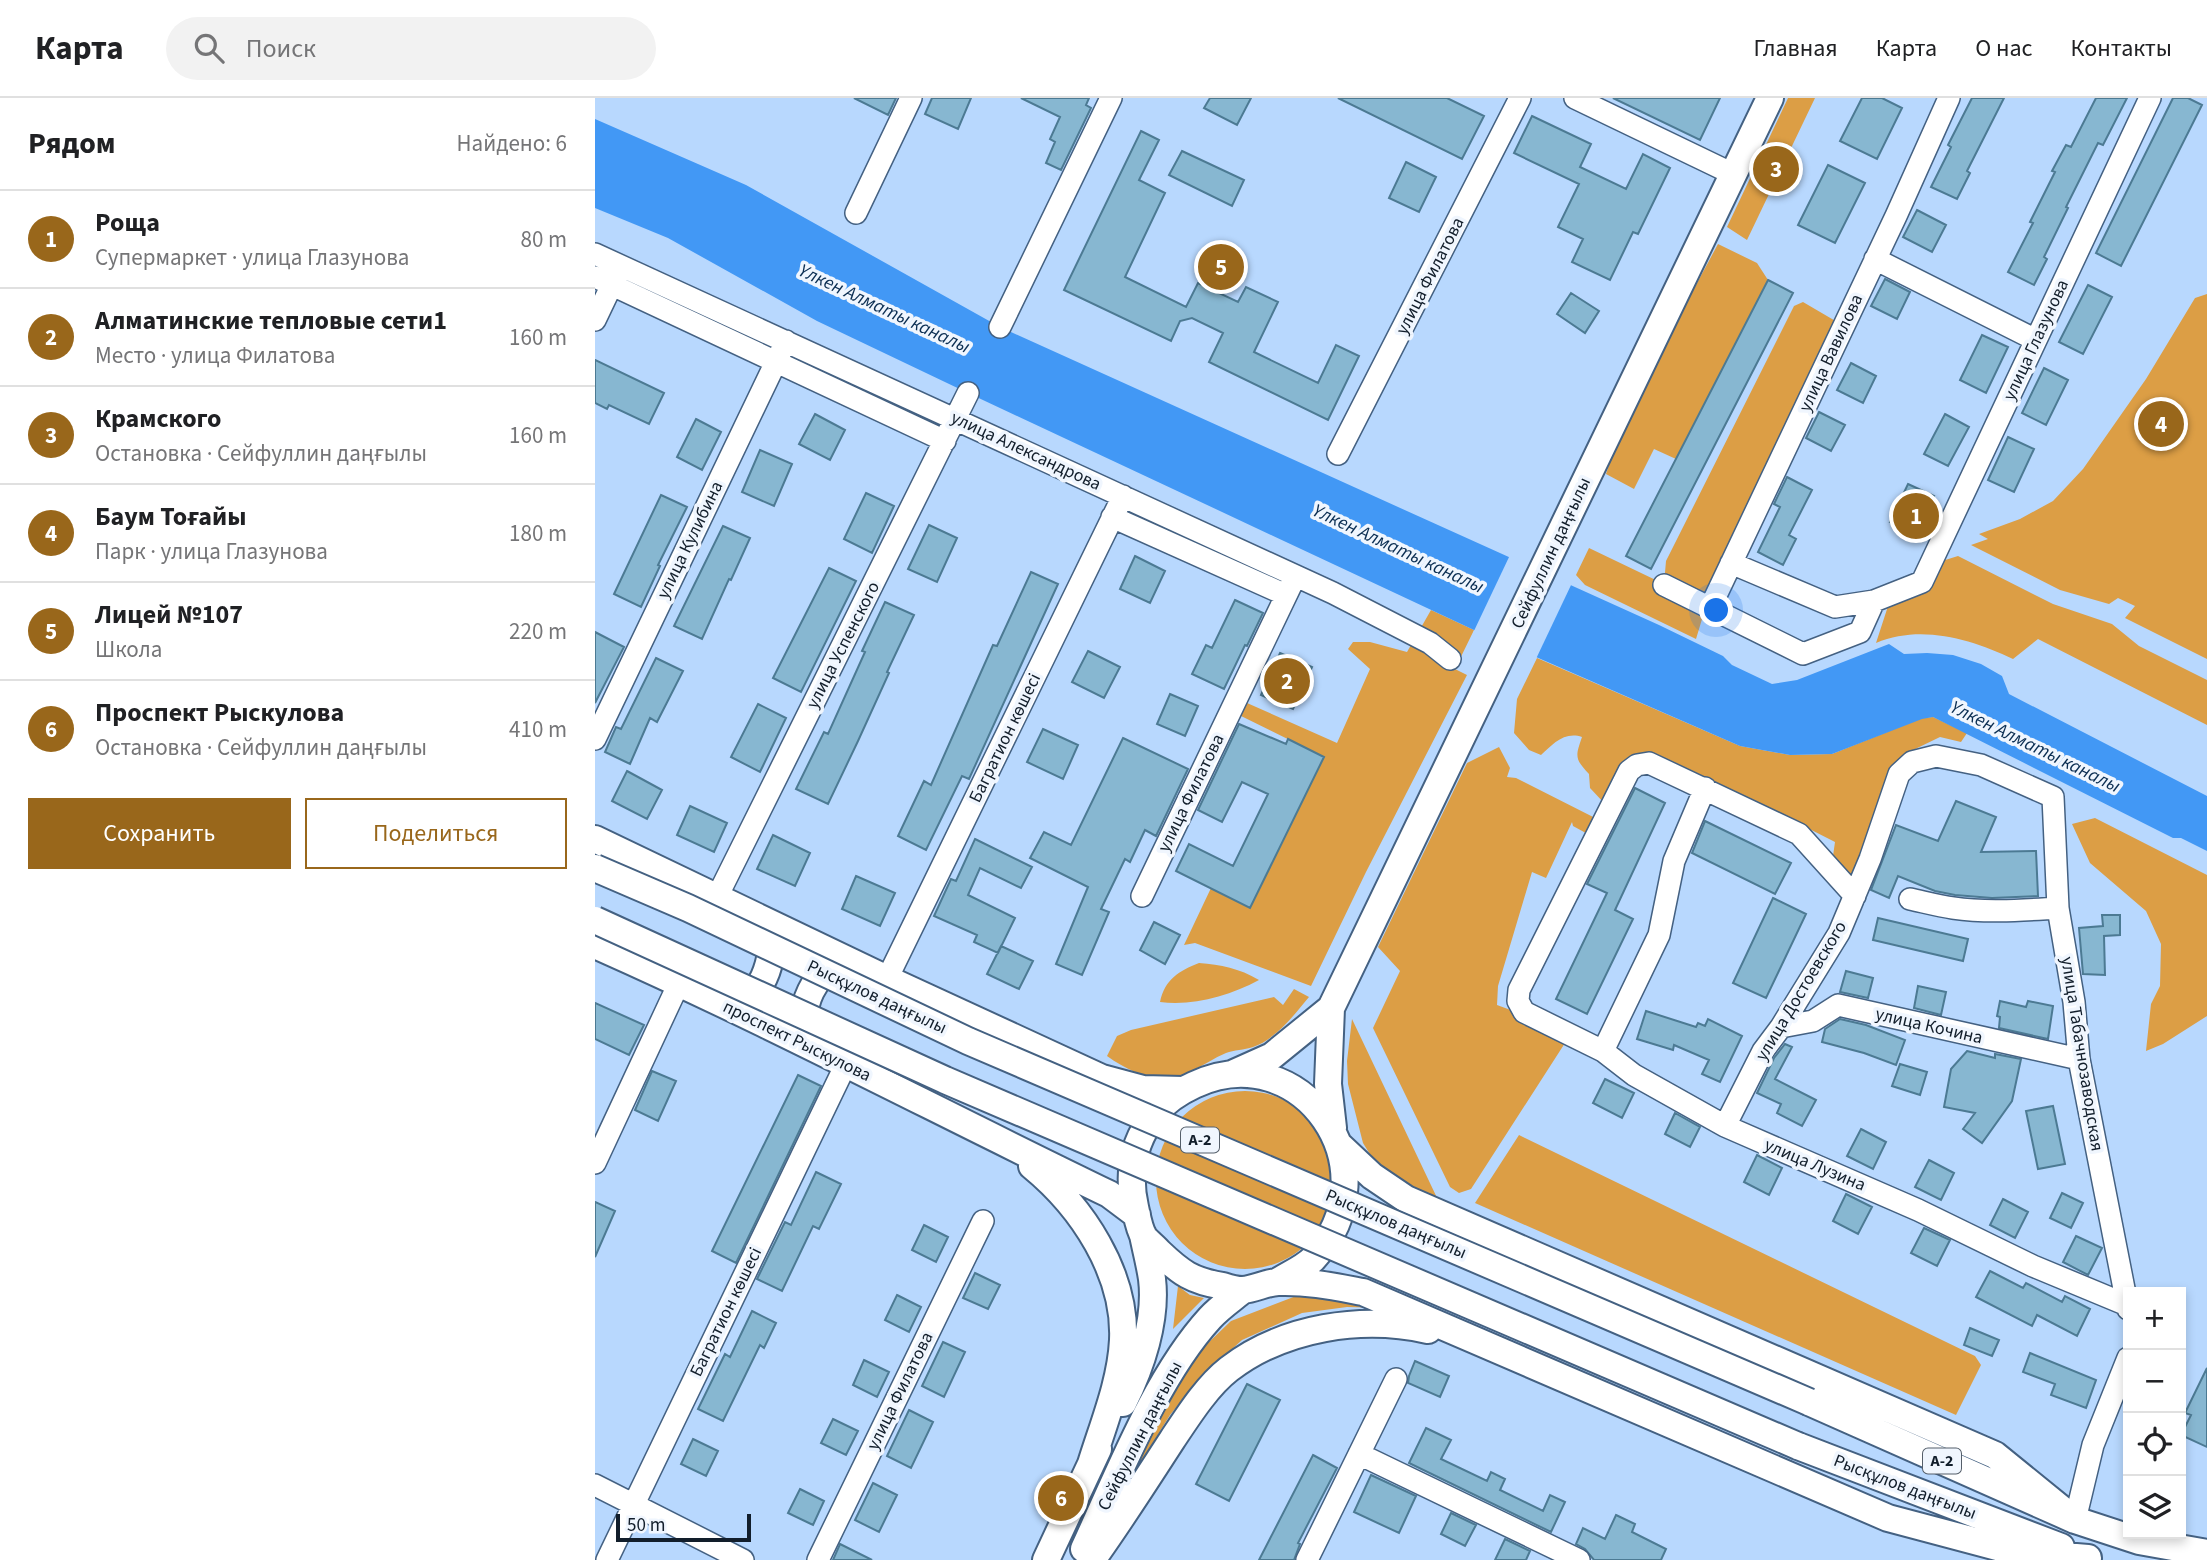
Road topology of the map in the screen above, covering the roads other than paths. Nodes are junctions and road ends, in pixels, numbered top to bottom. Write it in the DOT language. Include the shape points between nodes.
graph roads {
  1 [pos="911,98"];
  2 [pos="1111,98"];
  3 [pos="1520,98"];
  4 [pos="1575,98"];
  5 [pos="1770,98"];
  6 [pos="1948,98"];
  7 [pos="2150,98"];
  8 [pos="1733,174"];
  9 [pos="856,213"];
  10 [pos="595,254"];
  11 [pos="1875,260"];
  12 [pos="609,276"];
  13 [pos="595,320"];
  14 [pos="1000,327"];
  15 [pos="2036,340"];
  16 [pos="786,341"];
  17 [pos="777,361"];
  18 [pos="968,393"];
  19 [pos="956,419"];
  20 [pos="945,440"];
  21 [pos="1338,454"];
  22 [pos="1123,496"];
  23 [pos="1112,517"];
  24 [pos="1731,563"];
  25 [pos="1664,584"];
  26 [pos="1291,586"];
  27 [pos="1874,601"];
  28 [pos="1710,608"];
  29 [pos="1450,659"];
  30 [pos="595,739"];
  31 [pos="1899,774"];
  32 [pos="1705,788"];
  33 [pos="595,839"];
  34 [pos="595,868"];
  35 [pos="1142,896"];
  36 [pos="1855,896"];
  37 [pos="717,897"];
  38 [pos="1910,899"];
  39 [pos="2058,908"];
  40 [pos="595,920"];
  41 [pos="766,920"];
  42 [pos="595,945"];
  43 [pos="848,959"];
  44 [pos="887,979"];
  45 [pos="679,983"];
  46 [pos="728,1006"];
  47 [pos="1331,1008"];
  48 [pos="1781,1027"];
  49 [pos="814,1048"];
  50 [pos="1603,1051"];
  51 [pos="2080,1059"];
  52 [pos="846,1064"];
  53 [pos="1233,1073"];
  54 [pos="1184,1090"];
  55 [pos="1725,1126"];
  56 [pos="1336,1138"];
  57 [pos="997,1140"];
  58 [pos="595,1163"];
  59 [pos="983,1221"];
  60 [pos="1140,1225"];
  61 [pos="1277,1282"];
  62 [pos="2123,1287"];
  63 [pos="1243,1290"];
  64 [pos="2123,1305"];
  65 [pos="1474,1340"];
  66 [pos="2123,1370"];
  67 [pos="1396,1379"];
  68 [pos="1359,1454"];
  69 [pos="1091,1464"];
  70 [pos="595,1485"];
  71 [pos="634,1505"];
  72 [pos="2075,1520"];
  73 [pos="2207,1553"];
  74 [pos="2014,1556"];
  75 [pos="2094,1559"];
  76 [pos="607,1560"];
  77 [pos="744,1560"];
  78 [pos="818,1560"];
  79 [pos="1046,1560"];
  80 [pos="1079,1560"];
  81 [pos="1092,1560"];
  82 [pos="1307,1560"];
  83 [pos="1579,1560"];
  1 -- 9 [label="street"];
  2 -- 14 [label="street"];
  3 -- 21 [label="street, улица Филатова"];
  4 -- 8 [label="street"];
  5 -- 8 [label="main road, Сейфуллин даңғылы"];
  6 -- 11 [label="street, улица Вавилова"];
  7 -- 15 [label="street, улица Глазунова"];
  8 -- 47 [label="main road, Сейфуллин даңғылы"];
  10 -- 12 [label="street, улица Александрова"];
  11 -- 15 [label="street"];
  11 -- 24 [label="street, улица Вавилова"];
  12 -- 13 [label="street"];
  12 -- 16 [label="street, улица Александрова"];
  12 -- 17 [label="street"];
  15 -- 27 [label="street, улица Глазунова" via="1921,582"];
  16 -- 17 [label="street, улица Кулибина"];
  16 -- 19 [label="street, улица Александрова"];
  17 -- 20 [label="street"];
  17 -- 30 [label="street, улица Кулибина"];
  18 -- 19 [label="street, улица Успенского"];
  19 -- 20 [label="street, улица Успенского"];
  19 -- 22 [label="street, улица Александрова"];
  20 -- 37 [label="street, улица Успенского"];
  22 -- 23 [label="street, Багратион көшесі"];
  22 -- 26 [label="street, улица Александрова"];
  23 -- 26 [label="street"];
  23 -- 44 [label="street, Багратион көшесі"];
  24 -- 27 [label="street" via="1835,607"];
  24 -- 28 [label="street, улица Вавилова"];
  25 -- 28 [label="street"];
  26 -- 29 [label="street, улица Александрова" via="1333,593 1430,643"];
  26 -- 35 [label="street, улица Филатова"];
  27 -- 28 [label="street" via="1860,632 1803,654"];
  31 -- 36 [label="street, улица Достоевского"];
  31 -- 39 [label="street, улица Табачнозаводская" via="1912,762 1936,757 1981,765 2053,797"];
  32 -- 36 [label="street" via="1799,834"];
  32 -- 50 [label="street" via="1674,861 1659,935"];
  32 -- 50 [label="street, улица Лузина" via="1649,763 1629,771 1520,990 1518,1001 1524,1012"];
  33 -- 37 [label="main road"];
  34 -- 72 [label="main road, Рысқұлов даңғылы / A-2, bridge" via="968,1041"];
  36 -- 48 [label="street, улица Достоевского" via="1839,933"];
  37 -- 41 [label="main road"];
  38 -- 39 [label="street" via="1976,910"];
  39 -- 51 [label="street, улица Табачнозаводская"];
  40 -- 75 [label="main road, Рысқұлов даңғылы, bridge" via="945,1080 1798,1447"];
  41 -- 43 [label="main road"];
  41 -- 46 [label="main road" via="772,939 767,972 744,1001"];
  42 -- 45 [label="main road, проспект Рыскулова"];
  43 -- 44 [label="main road"];
  43 -- 49 [label="main road" via="819,978 807,999 803,1020"];
  44 -- 54 [label="main road" via="1102,1078 1143,1089"];
  45 -- 46 [label="main road, проспект Рыскулова"];
  45 -- 58 [label="street"];
  46 -- 49 [label="main road, проспект Рыскулова"];
  47 -- 53 [label="main road, Сейфуллин даңғылы" via="1272,1056"];
  47 -- 56 [label="main road, Сейфуллин даңғылы" via="1328,1084"];
  48 -- 51 [label="street, улица Кочина" via="1813,1021 1838,1005"];
  48 -- 55 [label="street, улица Достоевского" via="1763,1051"];
  49 -- 52 [label="main road, проспект Рыскулова"];
  50 -- 55 [label="street, улица Лузина" via="1634,1075"];
  51 -- 62 [label="street, улица Табачнозаводская"];
  52 -- 57 [label="main road, проспект Рыскулова"];
  52 -- 71 [label="street, Багратион көшесі"];
  53 -- 54 [label="main road" via="1207,1078"];
  53 -- 56 [label="main road" via="1264,1077 1289,1087 1317,1108"];
  54 -- 60 [label="main road" via="1163,1104 1146,1125 1134,1153 1130,1186"];
  55 -- 64 [label="street, улица Лузина"];
  56 -- 61 [label="main road" via="1346,1186 1339,1220 1312,1260"];
  56 -- 72 [label="main road" via="1372,1176 1406,1199 1995,1455"];
  57 -- 60 [label="main road" via="1109,1194"];
  57 -- 69 [label="main road" via="1064,1196 1083,1219 1113,1279 1123,1340 1117,1378"];
  59 -- 78 [label="street, улица Филатова"];
  60 -- 63 [label="main road" via="1179,1271 1203,1283"];
  60 -- 69 [label="main road, Сейфуллин даңғылы" via="1152,1281 1145,1346 1129,1391"];
  61 -- 63 [label="main road"];
  61 -- 65 [label="main road" via="1363,1293"];
  63 -- 80 [label="main road, Сейфуллин даңғылы" via="1211,1317 1185,1349 1149,1412"];
  65 -- 74 [label="main road" via="1888,1518"];
  65 -- 81 [label="main road" via="1406,1325 1366,1323 1320,1329 1268,1345 1228,1370 1195,1406"];
  66 -- 72 [label="street" via="2093,1445"];
  67 -- 68 [label="street"];
  68 -- 82 [label="street"];
  68 -- 83 [label="street"];
  69 -- 79 [label="main road, Сейфуллин даңғылы"];
  70 -- 71 [label="street"];
  71 -- 76 [label="street, Багратион көшесі"];
  71 -- 77 [label="street"];
  72 -- 73 [label="main road, Рысқұлов даңғылы / A-2" via="2139,1541"];
  74 -- 75 [label="main road"];
}
